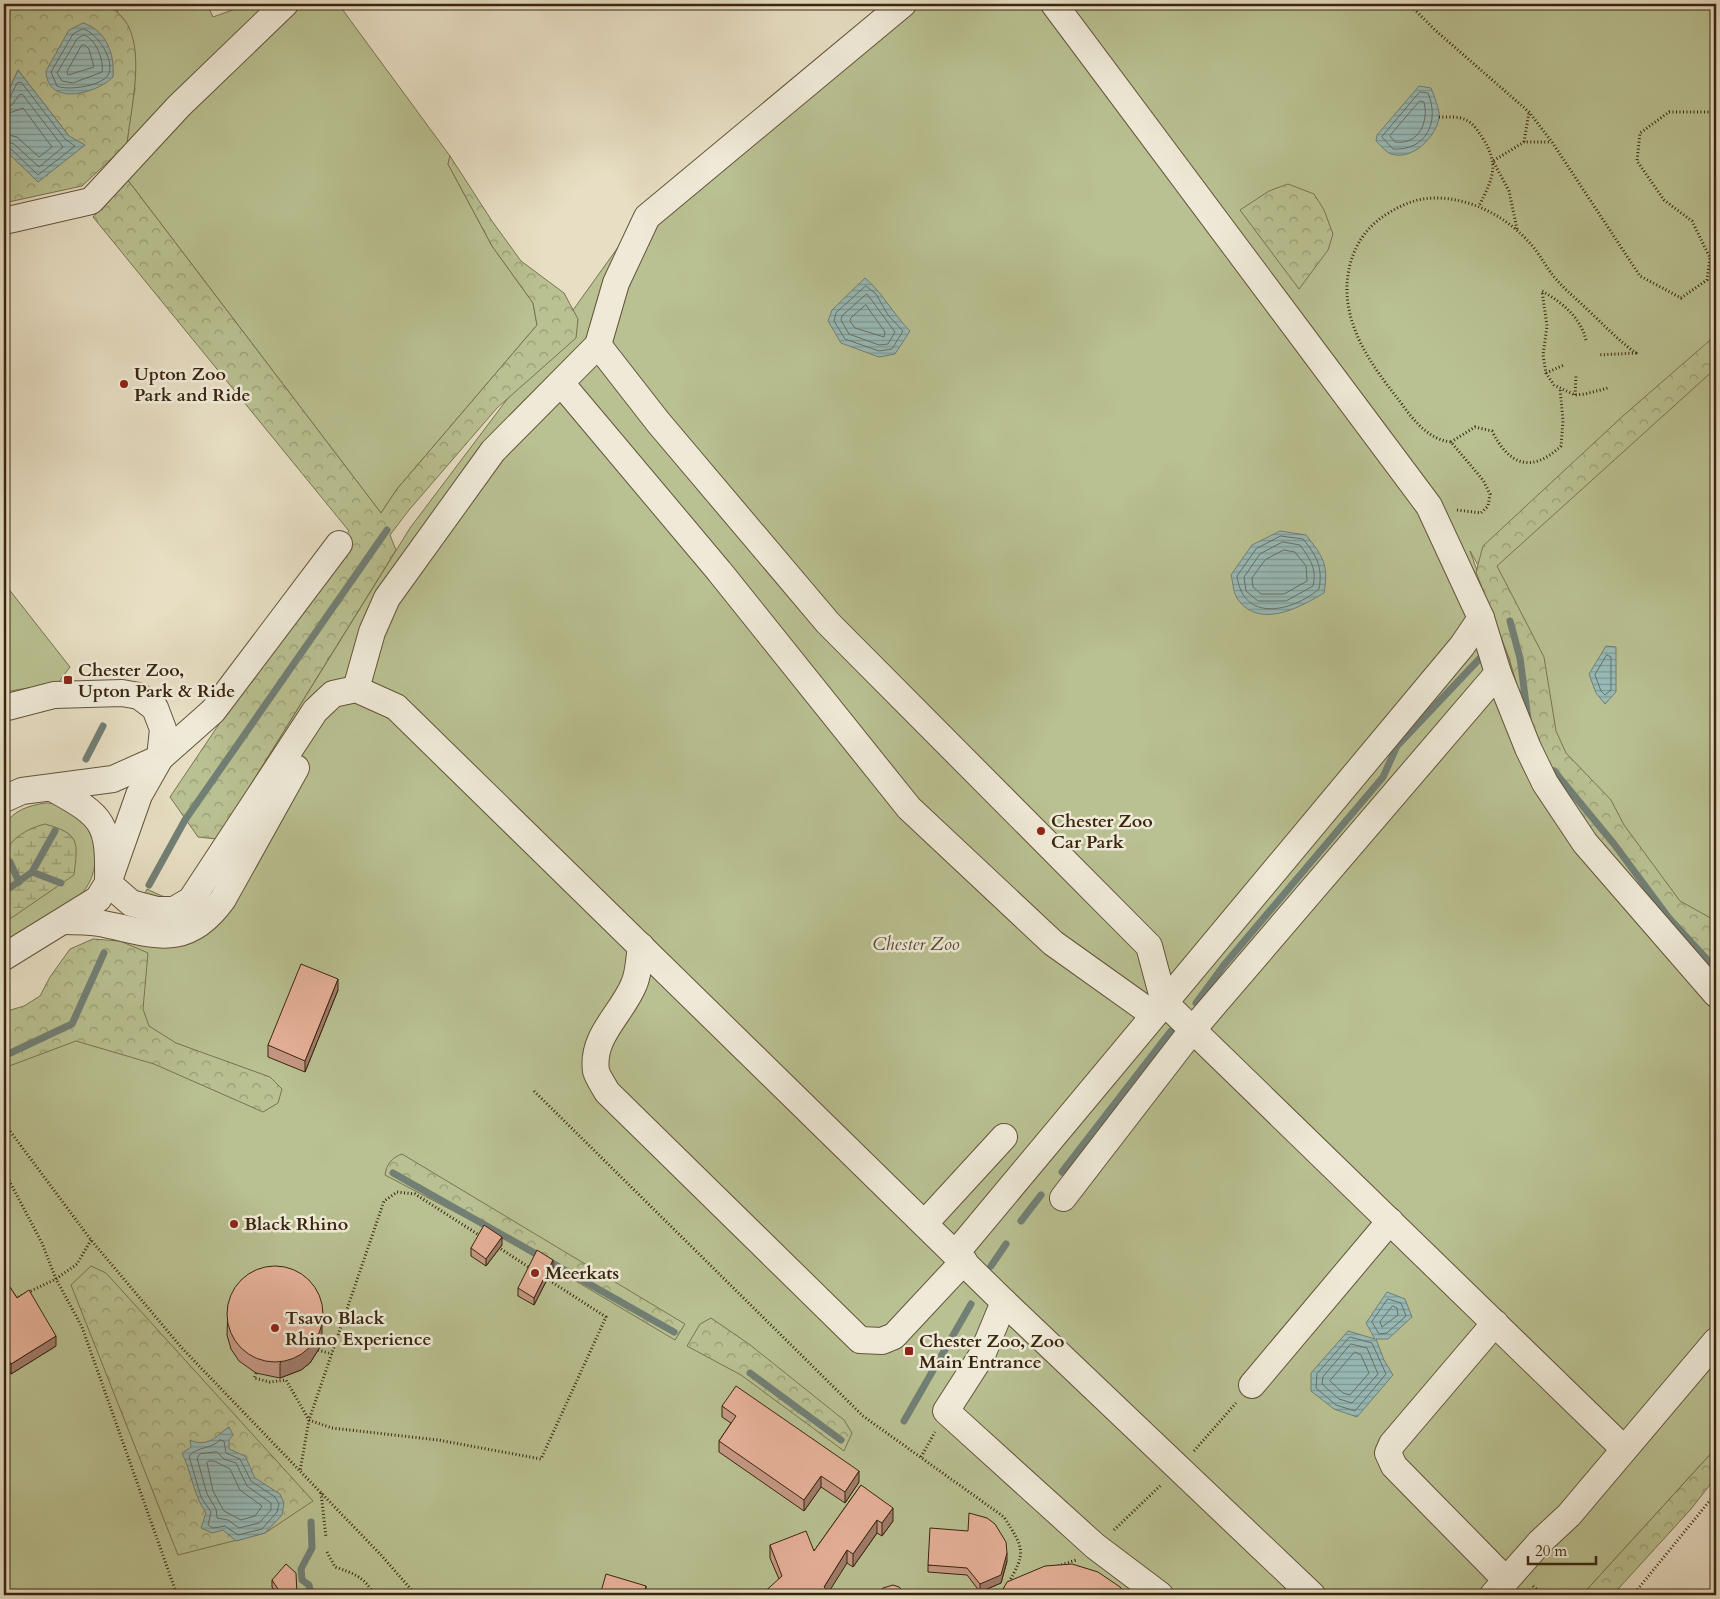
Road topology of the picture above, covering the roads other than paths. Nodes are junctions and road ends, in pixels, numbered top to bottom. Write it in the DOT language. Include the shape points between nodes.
graph roads {
  1 [pos="286,4"];
  2 [pos="903,4"];
  3 [pos="1054,4"];
  4 [pos="4,221"];
  5 [pos="598,345"];
  6 [pos="561,382"];
  7 [pos="339,544"];
  8 [pos="1481,618"];
  9 [pos="1498,673"];
  10 [pos="366,693"];
  11 [pos="4,708"];
  12 [pos="160,758"];
  13 [pos="52,788"];
  14 [pos="4,799"];
  15 [pos="108,883"];
  16 [pos="64,921"];
  17 [pos="641,946"];
  18 [pos="4,957"];
  19 [pos="1716,994"];
  20 [pos="1159,1008"];
  21 [pos="1194,1028"];
  22 [pos="1004,1137"];
  23 [pos="1063,1198"];
  24 [pos="1390,1221"];
  25 [pos="925,1223"];
  26 [pos="960,1257"];
  27 [pos="1004,1302"];
  28 [pos="1495,1323"];
  29 [pos="1716,1341"];
  30 [pos="1252,1385"];
  31 [pos="1624,1449"];
  32 [pos="1500,1588"];
  33 [pos="1160,1595"];
  34 [pos="1312,1595"];
  1 -- 4 [label="street" via="179,106 91,201"];
  2 -- 5 [label="street" via="648,217 616,283"];
  3 -- 8 [label="street" via="1429,506"];
  5 -- 6 [label="street"];
  5 -- 20 [label="street" via="658,422 828,623 1149,946"];
  6 -- 10 [label="street" via="493,451 387,598 372,632"];
  6 -- 20 [label="street" via="719,571 909,808 1053,943"];
  7 -- 12 [label="street" via="213,711"];
  8 -- 9 [label="street"];
  8 -- 20 [label="street" via="1456,654"];
  9 -- 19 [label="street" via="1545,783 1585,843"];
  9 -- 21 [label="street"];
  10 -- 15 [label="street" via="333,694 316,711 191,900 174,910 157,910 131,903"];
  10 -- 16 [label="street" via="337,708 316,733 223,899 213,914 199,925 183,932 160,935 97,922"];
  10 -- 17 [label="street" via="396,707"];
  11 -- 12 [label="street" via="54,695 122,693 139,696 154,708 163,729"];
  12 -- 13 [label="street" via="113,779"];
  12 -- 15 [label="street" via="139,795"];
  13 -- 14 [label="street" via="22,791"];
  13 -- 15 [label="street" via="93,812 104,827 108,845"];
  15 -- 16 [label="street" via="98,899"];
  16 -- 18 [label="street"];
  17 -- 25 [label="street"];
  17 -- 26 [label="street" via="635,982 626,1002 603,1033 596,1054 596,1072 607,1092 860,1340 882,1341 894,1336"];
  20 -- 21 [label="street"];
  20 -- 26 [label="street"];
  21 -- 23 [label="street"];
  21 -- 24 [label="street"];
  22 -- 25 [label="street"];
  24 -- 28 [label="street"];
  24 -- 30 [label="street"];
  25 -- 26 [label="street"];
  26 -- 27 [label="street"];
  27 -- 33 [label="street" via="982,1355 946,1411 1095,1546"];
  27 -- 34 [label="street"];
  28 -- 31 [label="street"];
  28 -- 32 [label="street" via="1388,1453 1394,1466"];
  29 -- 31 [label="street"];
  31 -- 32 [label="street" via="1569,1515"];
}
